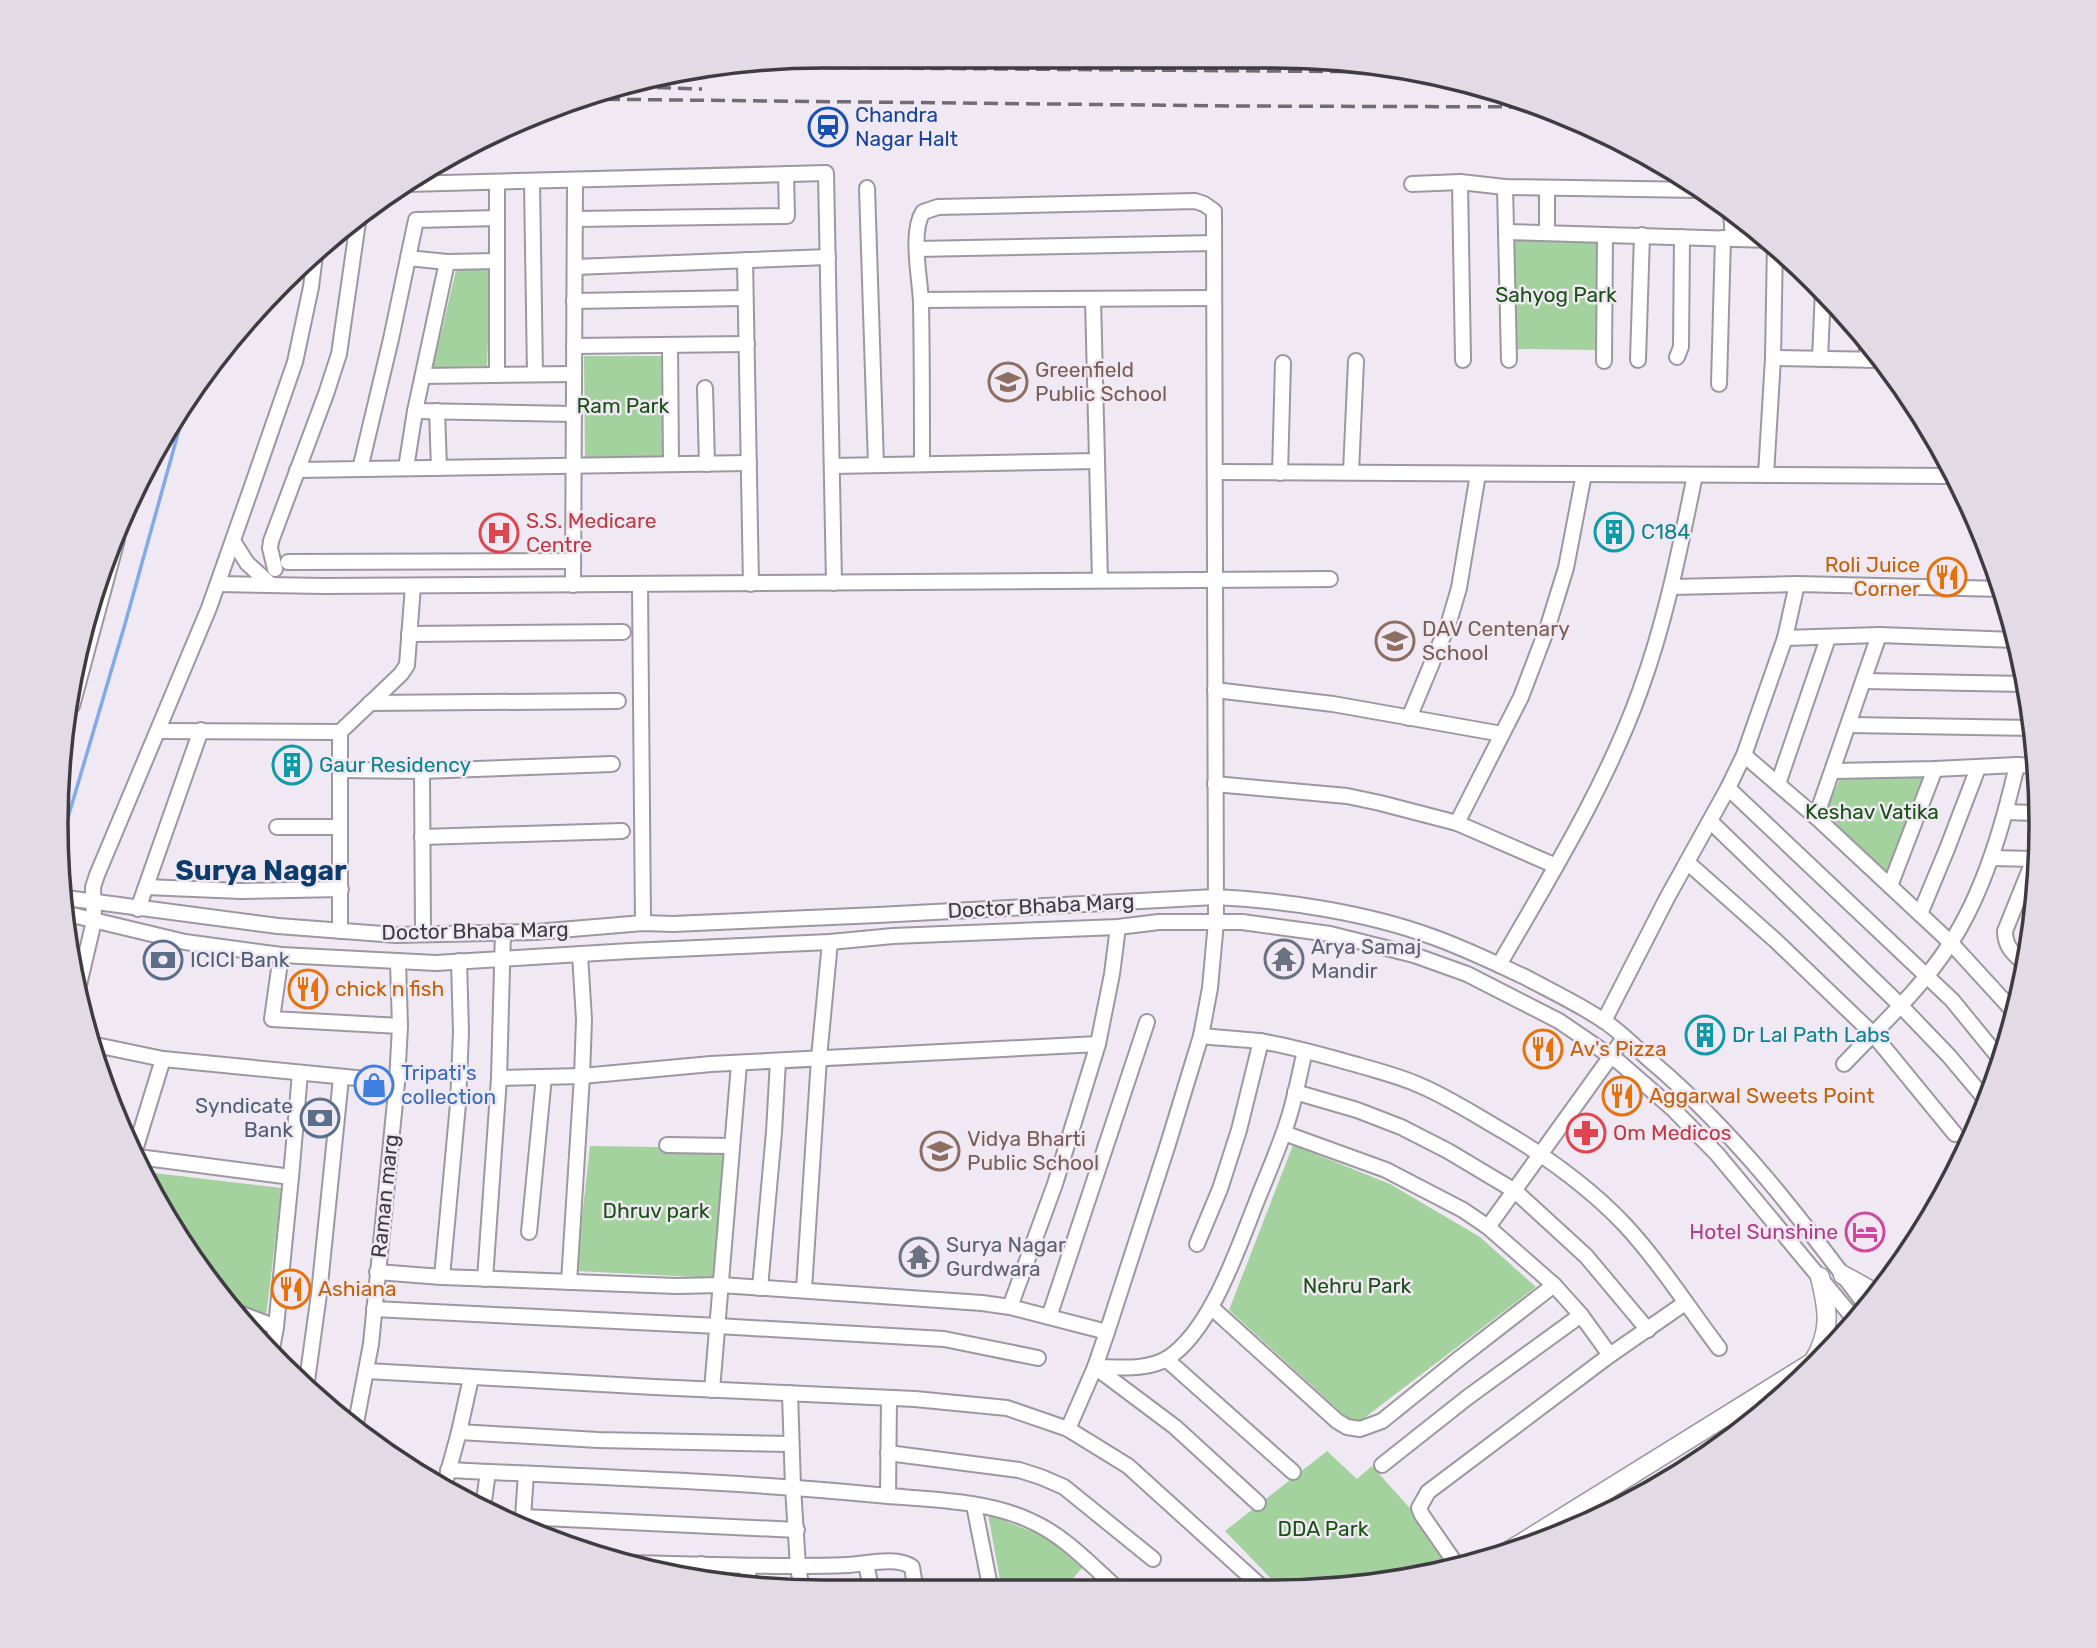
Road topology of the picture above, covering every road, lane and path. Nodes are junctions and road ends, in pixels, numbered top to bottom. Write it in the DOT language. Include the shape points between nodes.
graph roads {
  1 [pos="786,174"];
  2 [pos="575,181"];
  3 [pos="532,182"];
  4 [pos="1460,182"];
  5 [pos="496,183"];
  6 [pos="424,184"];
  7 [pos="1412,184"];
  8 [pos="1505,187"];
  9 [pos="867,188"];
  10 [pos="1547,188"];
  11 [pos="1683,190"];
  12 [pos="497,218"];
  13 [pos="575,219"];
  14 [pos="1730,222"];
  15 [pos="357,230"];
  16 [pos="1506,232"];
  17 [pos="1547,233"];
  18 [pos="1605,235"];
  19 [pos="1642,235"];
  20 [pos="1682,237"];
  21 [pos="1728,238"];
  22 [pos="1754,242"];
  23 [pos="1214,243"];
  24 [pos="917,249"];
  25 [pos="828,257"];
  26 [pos="408,258"];
  27 [pos="745,260"];
  28 [pos="1775,260"];
  29 [pos="497,261"];
  30 [pos="447,262"];
  31 [pos="575,267"];
  32 [pos="313,268"];
  33 [pos="745,298"];
  34 [pos="1214,298"];
  35 [pos="1093,299"];
  36 [pos="921,300"];
  37 [pos="575,301"];
  38 [pos="1822,306"];
  39 [pos="747,344"];
  40 [pos="670,345"];
  41 [pos="574,346"];
  42 [pos="1677,357"];
  43 [pos="1773,358"];
  44 [pos="1820,359"];
  45 [pos="1463,360"];
  46 [pos="1509,360"];
  47 [pos="1638,360"];
  48 [pos="1870,360"];
  49 [pos="1356,361"];
  50 [pos="1604,361"];
  51 [pos="1283,363"];
  52 [pos="535,374"];
  53 [pos="574,374"];
  54 [pos="497,375"];
  55 [pos="423,376"];
  56 [pos="1719,384"];
  57 [pos="705,388"];
  58 [pos="415,411"];
  59 [pos="437,411"];
  60 [pos="574,414"];
  61 [pos="1097,461"];
  62 [pos="749,463"];
  63 [pos="671,464"];
  64 [pos="707,464"];
  65 [pos="922,464"];
  66 [pos="876,465"];
  67 [pos="574,466"];
  68 [pos="832,466"];
  69 [pos="406,468"];
  70 [pos="439,468"];
  71 [pos="360,469"];
  72 [pos="298,470"];
  73 [pos="1215,472"];
  74 [pos="1351,472"];
  75 [pos="1280,473"];
  76 [pos="1479,474"];
  77 [pos="1584,474"];
  78 [pos="1695,475"];
  79 [pos="1766,475"];
  80 [pos="1943,476"];
  81 [pos="233,541"];
  82 [pos="573,561"];
  83 [pos="1215,579"];
  84 [pos="1330,579"];
  85 [pos="1100,580"];
  86 [pos="751,583"];
  87 [pos="834,583"];
  88 [pos="218,584"];
  89 [pos="640,584"];
  90 [pos="1797,584"];
  91 [pos="271,585"];
  92 [pos="573,585"];
  93 [pos="413,586"];
  94 [pos="1672,587"];
  95 [pos="1991,589"];
  96 [pos="623,632"];
  97 [pos="409,634"];
  98 [pos="1879,635"];
  99 [pos="1784,638"];
  100 [pos="1828,638"];
  101 [pos="2006,640"];
  102 [pos="1864,681"];
  103 [pos="2015,684"];
  104 [pos="1215,690"];
  105 [pos="618,701"];
  106 [pos="370,703"];
  107 [pos="1409,718"];
  108 [pos="1849,725"];
  109 [pos="2022,728"];
  110 [pos="201,730"];
  111 [pos="158,731"];
  112 [pos="340,732"];
  113 [pos="1502,734"];
  114 [pos="1744,755"];
  115 [pos="612,764"];
  116 [pos="2017,765"];
  117 [pos="2026,765"];
  118 [pos="1978,768"];
  119 [pos="1935,769"];
  120 [pos="340,770"];
  121 [pos="422,771"];
  122 [pos="1833,771"];
  123 [pos="1215,784"];
  124 [pos="1778,784"];
  125 [pos="1728,788"];
  126 [pos="2006,812"];
  127 [pos="2029,813"];
  128 [pos="1816,817"];
  129 [pos="1710,821"];
  130 [pos="1457,823"];
  131 [pos="277,827"];
  132 [pos="340,827"];
  133 [pos="622,831"];
  134 [pos="422,837"];
  135 [pos="1991,858"];
  136 [pos="2028,859"];
  137 [pos="1687,862"];
  138 [pos="1556,866"];
  139 [pos="2026,882"];
  140 [pos="1890,886"];
  141 [pos="146,887"];
  142 [pos="341,889"];
  143 [pos="1215,897"];
  144 [pos="73,899"];
  145 [pos="95,902"];
  146 [pos="138,909"];
  147 [pos="1920,914"];
  148 [pos="74,916"];
  149 [pos="94,921"];
  150 [pos="1216,922"];
  151 [pos="643,923"];
  152 [pos="1118,927"];
  153 [pos="340,931"];
  154 [pos="503,932"];
  155 [pos="423,933"];
  156 [pos="830,942"];
  157 [pos="1951,943"];
  158 [pos="580,954"];
  159 [pos="281,955"];
  160 [pos="2016,956"];
  161 [pos="502,958"];
  162 [pos="459,961"];
  163 [pos="398,962"];
  164 [pos="1499,965"];
  165 [pos="83,969"];
  166 [pos="1926,976"];
  167 [pos="2007,1004"];
  168 [pos="1901,1006"];
  169 [pos="1604,1021"];
  170 [pos="1147,1022"];
  171 [pos="400,1026"];
  172 [pos="1873,1034"];
  173 [pos="1201,1036"];
  174 [pos="1624,1038"];
  175 [pos="1261,1041"];
  176 [pos="1098,1044"];
  177 [pos="102,1046"];
  178 [pos="1305,1051"];
  179 [pos="1994,1051"];
  180 [pos="1611,1057"];
  181 [pos="818,1058"];
  182 [pos="163,1059"];
  183 [pos="778,1061"];
  184 [pos="738,1064"];
  185 [pos="1844,1064"];
  186 [pos="300,1073"];
  187 [pos="582,1076"];
  188 [pos="544,1077"];
  189 [pos="341,1078"];
  190 [pos="499,1078"];
  191 [pos="397,1082"];
  192 [pos="1295,1092"];
  193 [pos="1979,1092"];
  194 [pos="1284,1133"];
  195 [pos="1955,1134"];
  196 [pos="138,1140"];
  197 [pos="667,1145"];
  198 [pos="732,1146"];
  199 [pos="1541,1154"];
  200 [pos="146,1158"];
  201 [pos="291,1177"];
  202 [pos="1515,1191"];
  203 [pos="1488,1227"];
  204 [pos="529,1232"];
  205 [pos="1197,1244"];
  206 [pos="1839,1270"];
  207 [pos="377,1272"];
  208 [pos="442,1277"];
  209 [pos="1820,1277"];
  210 [pos="485,1279"];
  211 [pos="569,1282"];
  212 [pos="721,1285"];
  213 [pos="1554,1285"];
  214 [pos="760,1288"];
  215 [pos="804,1289"];
  216 [pos="1869,1289"];
  217 [pos="1861,1299"];
  218 [pos="1685,1303"];
  219 [pos="1010,1307"];
  220 [pos="1211,1307"];
  221 [pos="374,1309"];
  222 [pos="1849,1313"];
  223 [pos="1581,1315"];
  224 [pos="1049,1317"];
  225 [pos="253,1318"];
  226 [pos="718,1326"];
  227 [pos="276,1327"];
  228 [pos="1648,1329"];
  229 [pos="1107,1332"];
  230 [pos="1825,1339"];
  231 [pos="273,1341"];
  232 [pos="1719,1348"];
  233 [pos="1610,1356"];
  234 [pos="1038,1358"];
  235 [pos="1166,1359"];
  236 [pos="1095,1367"];
  237 [pos="367,1371"];
  238 [pos="308,1375"];
  239 [pos="471,1377"];
  240 [pos="1785,1379"];
  241 [pos="712,1390"];
  242 [pos="790,1393"];
  243 [pos="889,1398"];
  244 [pos="357,1418"];
  245 [pos="1068,1429"];
  246 [pos="459,1432"];
  247 [pos="791,1444"];
  248 [pos="888,1453"];
  249 [pos="1382,1465"];
  250 [pos="448,1470"];
  251 [pos="488,1472"];
  252 [pos="1293,1472"];
  253 [pos="526,1474"];
  254 [pos="446,1478"];
  255 [pos="793,1487"];
  256 [pos="888,1496"];
  257 [pos="484,1499"];
  258 [pos="1258,1503"];
  259 [pos="974,1505"];
  260 [pos="522,1516"];
  261 [pos="536,1522"];
  262 [pos="1544,1529"];
  263 [pos="797,1530"];
  264 [pos="1452,1558"];
  265 [pos="1153,1559"];
  266 [pos="671,1564"];
  267 [pos="701,1564"];
  268 [pos="866,1564"];
  269 [pos="746,1567"];
  270 [pos="798,1567"];
  271 [pos="703,1569"];
  272 [pos="748,1575"];
  273 [pos="800,1579"];
  274 [pos="869,1580"];
  275 [pos="915,1580"];
  276 [pos="989,1580"];
  277 [pos="1107,1580"];
  278 [pos="1254,1580"];
  1 -- 2 [label="street"];
  1 -- 13 [label="street" via="787,216"];
  1 -- 25 [label="street" via="827,173"];
  2 -- 3 [label="street"];
  2 -- 13 [label="street"];
  3 -- 5 [label="street"];
  3 -- 52 [label="street"];
  4 -- 7 [label="street"];
  4 -- 8 [label="street"];
  4 -- 45 [label="street"];
  5 -- 6 [label="street"];
  5 -- 12 [label="street"];
  8 -- 10 [label="street"];
  8 -- 16 [label="street"];
  9 -- 66 [label="street"];
  10 -- 11 [label="street"];
  10 -- 17 [label="street"];
  12 -- 26 [label="street" via="416,220"];
  12 -- 29 [label="street"];
  13 -- 31 [label="street"];
  14 -- 21 [label="street"];
  15 -- 72 [label="street" via="339,354"];
  16 -- 17 [label="street"];
  16 -- 46 [label="street"];
  17 -- 18 [label="street"];
  18 -- 19 [label="street"];
  18 -- 50 [label="street"];
  19 -- 20 [label="street"];
  19 -- 47 [label="street"];
  20 -- 21 [label="street"];
  20 -- 42 [label="street" via="1681,346"];
  21 -- 22 [label="street"];
  21 -- 56 [label="street"];
  23 -- 24 [label="street"];
  23 -- 24 [label="street" via="1214,211 1195,201 938,207 919,218"];
  23 -- 34 [label="street"];
  24 -- 36 [label="street"];
  25 -- 27 [label="street"];
  25 -- 68 [label="street"];
  26 -- 30 [label="street"];
  26 -- 71 [label="street"];
  27 -- 31 [label="street"];
  27 -- 33 [label="street"];
  28 -- 43 [label="street"];
  29 -- 30 [label="street"];
  29 -- 54 [label="street"];
  30 -- 55 [label="street"];
  31 -- 37 [label="street"];
  32 -- 81 [label="street" via="295,362"];
  33 -- 37 [label="street"];
  33 -- 39 [label="street"];
  34 -- 35 [label="street"];
  34 -- 73 [label="street"];
  35 -- 36 [label="street"];
  35 -- 61 [label="street"];
  36 -- 65 [label="street"];
  37 -- 41 [label="street"];
  38 -- 44 [label="street"];
  39 -- 40 [label="street"];
  39 -- 62 [label="street"];
  40 -- 41 [label="street"];
  40 -- 63 [label="street"];
  41 -- 53 [label="street"];
  43 -- 44 [label="street"];
  43 -- 79 [label="street"];
  44 -- 48 [label="street"];
  49 -- 74 [label="street"];
  51 -- 75 [label="street"];
  52 -- 53 [label="street"];
  52 -- 54 [label="street"];
  53 -- 60 [label="street"];
  54 -- 55 [label="street"];
  55 -- 58 [label="street"];
  57 -- 64 [label="street"];
  58 -- 59 [label="street"];
  58 -- 69 [label="street"];
  59 -- 60 [label="street"];
  59 -- 70 [label="street"];
  60 -- 67 [label="street"];
  61 -- 65 [label="street"];
  61 -- 85 [label="street"];
  62 -- 64 [label="street"];
  62 -- 86 [label="street"];
  63 -- 64 [label="street"];
  63 -- 67 [label="street"];
  65 -- 66 [label="street"];
  66 -- 68 [label="street"];
  67 -- 70 [label="street"];
  67 -- 82 [label="street"];
  68 -- 87 [label="street"];
  69 -- 70 [label="street"];
  69 -- 71 [label="street"];
  71 -- 72 [label="street"];
  72 -- 82 [label="street" via="271,541 270,548 282,566"];
  73 -- 75 [label="street"];
  73 -- 83 [label="street"];
  74 -- 75 [label="street"];
  74 -- 76 [label="street"];
  76 -- 77 [label="street"];
  76 -- 107 [label="street" via="1459,589"];
  77 -- 78 [label="street"];
  77 -- 113 [label="street" via="1566,568 1548,626"];
  78 -- 79 [label="street"];
  78 -- 94 [label="street"];
  79 -- 80 [label="street"];
  81 -- 88 [label="street"];
  81 -- 91 [label="street" via="247,563"];
  82 -- 92 [label="street"];
  83 -- 84 [label="street"];
  83 -- 85 [label="street"];
  83 -- 104 [label="street"];
  85 -- 87 [label="street"];
  86 -- 87 [label="street"];
  86 -- 89 [label="street"];
  88 -- 91 [label="street"];
  88 -- 111 [label="street"];
  89 -- 92 [label="street"];
  89 -- 151 [label="street"];
  90 -- 94 [label="street"];
  90 -- 95 [label="street"];
  90 -- 99 [label="street"];
  91 -- 93 [label="street"];
  92 -- 93 [label="street"];
  93 -- 97 [label="street"];
  94 -- 138 [label="street" via="1640,693 1614,756"];
  96 -- 97 [label="street"];
  97 -- 106 [label="street" via="404,670"];
  98 -- 100 [label="street"];
  98 -- 101 [label="street"];
  98 -- 102 [label="street"];
  99 -- 100 [label="street"];
  99 -- 114 [label="street"];
  100 -- 124 [label="street"];
  102 -- 103 [label="street"];
  102 -- 108 [label="street"];
  104 -- 107 [label="street"];
  104 -- 123 [label="street"];
  105 -- 106 [label="street"];
  106 -- 112 [label="street"];
  107 -- 113 [label="street"];
  108 -- 109 [label="street"];
  108 -- 122 [label="street"];
  110 -- 111 [label="street"];
  110 -- 112 [label="street"];
  110 -- 141 [label="street"];
  111 -- 145 [label="street" via="97,875"];
  112 -- 120 [label="street"];
  113 -- 130 [label="street"];
  114 -- 124 [label="street"];
  114 -- 125 [label="street"];
  115 -- 121 [label="street"];
  116 -- 117 [label="street"];
  116 -- 118 [label="street"];
  116 -- 126 [label="street"];
  118 -- 119 [label="street"];
  118 -- 147 [label="street"];
  119 -- 122 [label="street"];
  119 -- 140 [label="street"];
  120 -- 121 [label="street"];
  120 -- 132 [label="street"];
  121 -- 134 [label="street"];
  122 -- 128 [label="street"];
  123 -- 130 [label="street" via="1347,796"];
  123 -- 143 [label="street"];
  124 -- 128 [label="street"];
  125 -- 129 [label="street"];
  125 -- 166 [label="street"];
  126 -- 127 [label="street"];
  126 -- 135 [label="street"];
  128 -- 140 [label="street"];
  129 -- 137 [label="street"];
  129 -- 168 [label="street"];
  130 -- 138 [label="street"];
  131 -- 132 [label="street"];
  132 -- 142 [label="street"];
  133 -- 134 [label="street"];
  134 -- 155 [label="street"];
  135 -- 136 [label="street"];
  135 -- 157 [label="street"];
  137 -- 169 [label="street"];
  137 -- 172 [label="street"];
  138 -- 164 [label="street"];
  139 -- 160 [label="street" via="2005,931 2005,942"];
  140 -- 147 [label="street"];
  141 -- 142 [label="street"];
  141 -- 146 [label="street"];
  142 -- 153 [label="street"];
  143 -- 150 [label="street"];
  143 -- 151 [label="street, Doctor Bhaba Marg"];
  143 -- 164 [label="street, Doctor Bhaba Marg" via="1317,907 1392,924"];
  144 -- 145 [label="street, Doctor Bhaba Marg"];
  145 -- 146 [label="street, Doctor Bhaba Marg"];
  145 -- 149 [label="street"];
  146 -- 153 [label="street, Doctor Bhaba Marg"];
  147 -- 157 [label="street"];
  148 -- 149 [label="street, Doctor Bhaba Marg"];
  149 -- 159 [label="street, Doctor Bhaba Marg" via="185,942"];
  149 -- 165 [label="street"];
  150 -- 152 [label="street, Doctor Bhaba Marg"];
  150 -- 173 [label="street"];
  150 -- 180 [label="street, Doctor Bhaba Marg" via="1330,934 1414,955 1507,993"];
  151 -- 154 [label="street, Doctor Bhaba Marg"];
  152 -- 156 [label="street, Doctor Bhaba Marg"];
  152 -- 176 [label="street"];
  153 -- 155 [label="street, Doctor Bhaba Marg"];
  154 -- 155 [label="street, Doctor Bhaba Marg"];
  154 -- 161 [label="street"];
  156 -- 158 [label="street, Doctor Bhaba Marg"];
  156 -- 181 [label="street"];
  157 -- 166 [label="street"];
  157 -- 167 [label="street"];
  158 -- 161 [label="street, Doctor Bhaba Marg"];
  158 -- 187 [label="street"];
  159 -- 163 [label="street, Doctor Bhaba Marg"];
  159 -- 171 [label="street" via="272,1019"];
  161 -- 162 [label="street, Doctor Bhaba Marg"];
  161 -- 190 [label="street"];
  162 -- 163 [label="street, Doctor Bhaba Marg"];
  162 -- 208 [label="street" via="458,1104"];
  163 -- 171 [label="street, Raman marg"];
  164 -- 169 [label="street, Doctor Bhaba Marg"];
  166 -- 168 [label="street"];
  166 -- 179 [label="street" via="1968,1017"];
  168 -- 172 [label="street"];
  168 -- 193 [label="street"];
  169 -- 174 [label="street, Doctor Bhaba Marg"];
  170 -- 224 [label="street"];
  171 -- 191 [label="street, Raman marg"];
  172 -- 185 [label="street"];
  172 -- 195 [label="street"];
  173 -- 175 [label="street"];
  173 -- 229 [label="street"];
  174 -- 180 [label="street"];
  174 -- 206 [label="street, Doctor Bhaba Marg" via="1690,1094 1739,1145"];
  175 -- 178 [label="street"];
  175 -- 205 [label="street" via="1240,1130"];
  176 -- 181 [label="street"];
  176 -- 219 [label="street" via="1055,1184"];
  177 -- 182 [label="street"];
  178 -- 192 [label="street"];
  178 -- 199 [label="street" via="1418,1084"];
  180 -- 199 [label="street"];
  180 -- 209 [label="street, Doctor Bhaba Marg" via="1717,1154"];
  181 -- 183 [label="street"];
  181 -- 215 [label="street"];
  182 -- 186 [label="street"];
  182 -- 196 [label="street"];
  183 -- 184 [label="street"];
  183 -- 214 [label="street"];
  184 -- 187 [label="street"];
  184 -- 198 [label="street"];
  186 -- 189 [label="street"];
  186 -- 201 [label="street"];
  187 -- 188 [label="street"];
  187 -- 211 [label="street"];
  188 -- 190 [label="street"];
  188 -- 204 [label="street"];
  189 -- 191 [label="street"];
  189 -- 238 [label="street"];
  190 -- 210 [label="street"];
  191 -- 207 [label="street, Raman marg"];
  192 -- 194 [label="street"];
  192 -- 202 [label="street" via="1401,1127"];
  194 -- 203 [label="street" via="1386,1170"];
  194 -- 220 [label="street"];
  197 -- 198 [label="street"];
  198 -- 212 [label="street"];
  199 -- 202 [label="street"];
  199 -- 218 [label="street" via="1624,1224"];
  200 -- 201 [label="street"];
  201 -- 227 [label="street"];
  202 -- 203 [label="street"];
  202 -- 228 [label="street" via="1586,1256"];
  203 -- 213 [label="street"];
  206 -- 209 [label="street"];
  206 -- 216 [label="main road"];
  206 -- 217 [label="street, Doctor Bhaba Marg"];
  207 -- 208 [label="street"];
  207 -- 221 [label="street, Raman marg"];
  208 -- 210 [label="street"];
  209 -- 222 [label="street, Doctor Bhaba Marg"];
  209 -- 230 [label="main road" via="1828,1326"];
  210 -- 211 [label="street"];
  211 -- 212 [label="street"];
  212 -- 214 [label="street"];
  212 -- 226 [label="street"];
  213 -- 220 [label="street" via="1382,1421 1360,1429 1337,1421"];
  213 -- 223 [label="street"];
  214 -- 215 [label="street"];
  215 -- 219 [label="street"];
  218 -- 228 [label="street"];
  218 -- 232 [label="street"];
  219 -- 224 [label="street"];
  220 -- 235 [label="street" via="1189,1338"];
  221 -- 226 [label="street"];
  221 -- 237 [label="street, Raman marg"];
  223 -- 233 [label="street"];
  223 -- 249 [label="street"];
  224 -- 229 [label="street"];
  225 -- 227 [label="street"];
  226 -- 234 [label="street" via="944,1339"];
  226 -- 241 [label="street"];
  227 -- 231 [label="street"];
  228 -- 233 [label="street"];
  229 -- 236 [label="street"];
  233 -- 264 [label="street" via="1423,1499 1422,1515"];
  235 -- 236 [label="street" via="1136,1367"];
  235 -- 252 [label="street"];
  236 -- 245 [label="street"];
  236 -- 258 [label="street" via="1175,1427"];
  237 -- 239 [label="street"];
  237 -- 244 [label="street, Raman marg"];
  239 -- 241 [label="street"];
  239 -- 246 [label="street"];
  240 -- 262 [label="main road"];
  241 -- 242 [label="street"];
  242 -- 243 [label="street"];
  242 -- 247 [label="street"];
  243 -- 245 [label="street" via="1007,1408"];
  243 -- 248 [label="street"];
  245 -- 278 [label="street" via="1128,1466"];
  246 -- 247 [label="street"];
  246 -- 250 [label="street"];
  247 -- 255 [label="street"];
  248 -- 256 [label="street"];
  248 -- 265 [label="street" via="1019,1470 1041,1477 1063,1487"];
  250 -- 251 [label="street"];
  250 -- 254 [label="street"];
  251 -- 253 [label="street"];
  251 -- 257 [label="street"];
  253 -- 255 [label="street"];
  253 -- 260 [label="street"];
  255 -- 256 [label="street"];
  255 -- 263 [label="street"];
  256 -- 259 [label="street"];
  259 -- 276 [label="street"];
  259 -- 277 [label="street" via="1033,1521"];
  261 -- 263 [label="street"];
  263 -- 270 [label="street"];
  266 -- 267 [label="street"];
  267 -- 269 [label="street"];
  267 -- 271 [label="street"];
  268 -- 270 [label="street"];
  268 -- 274 [label="street"];
  268 -- 275 [label="street" via="907,1563"];
  269 -- 270 [label="street"];
  269 -- 272 [label="street"];
  270 -- 273 [label="street"];
}
